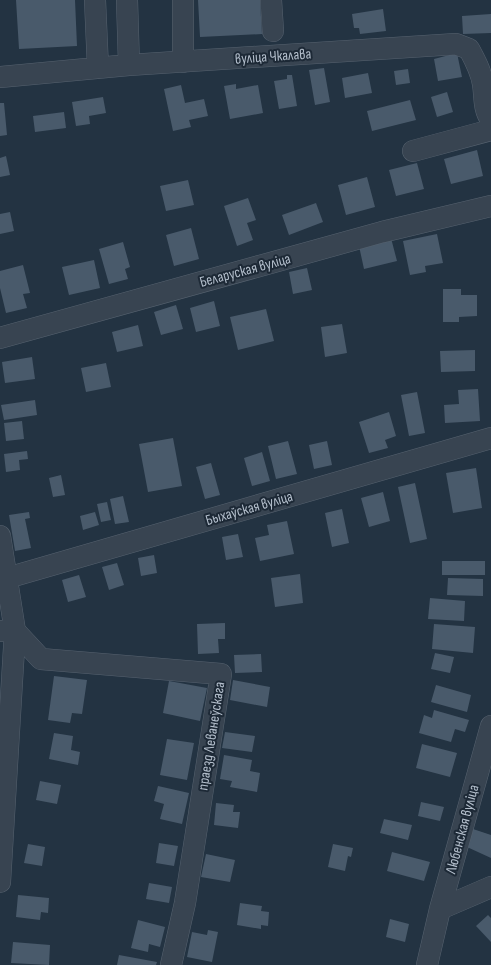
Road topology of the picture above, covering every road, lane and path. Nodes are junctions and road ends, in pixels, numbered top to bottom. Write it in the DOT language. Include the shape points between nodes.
graph roads {
  1 [pos="95,0"];
  2 [pos="127,0"];
  3 [pos="183,0"];
  4 [pos="271,0"];
  5 [pos="273,31"];
  6 [pos="183,62"];
  7 [pos="129,65"];
  8 [pos="98,68"];
  9 [pos="0,77"];
  10 [pos="491,120"];
  11 [pos="491,130"];
  12 [pos="413,151"];
  13 [pos="491,206"];
  14 [pos="0,338"];
  15 [pos="491,438"];
  16 [pos="0,536"];
  17 [pos="7,578"];
  18 [pos="8,631"];
  19 [pos="491,726"];
  20 [pos="0,882"];
  21 [pos="491,887"];
  22 [pos="440,909"];
  23 [pos="171,965"];
  24 [pos="427,965"];
  1 -- 8 [label="street"];
  2 -- 7 [label="street"];
  3 -- 6 [label="street"];
  4 -- 5 [label="street"];
  6 -- 7 [label="street, вуліца Чкалава"];
  6 -- 10 [label="street, вуліца Чкалава" via="456,44 469,49 478,66 486,110"];
  7 -- 8 [label="street, вуліца Чкалава"];
  8 -- 9 [label="street, вуліца Чкалава"];
  11 -- 12 [label="street"];
  13 -- 14 [label="street, Беларуская вуліца" via="374,234"];
  15 -- 17 [label="street, Быхаўская вуліца"];
  16 -- 17 [label="street"];
  17 -- 18 [label="street"];
  18 -- 20 [label="street"];
  18 -- 23 [label="street, праезд Леванеўскага" via="41,658 221,674 184,903"];
  19 -- 22 [label="street, Любенская вуліца"];
  21 -- 22 [label="street"];
  22 -- 24 [label="street, Любенская вуліца"];
}
